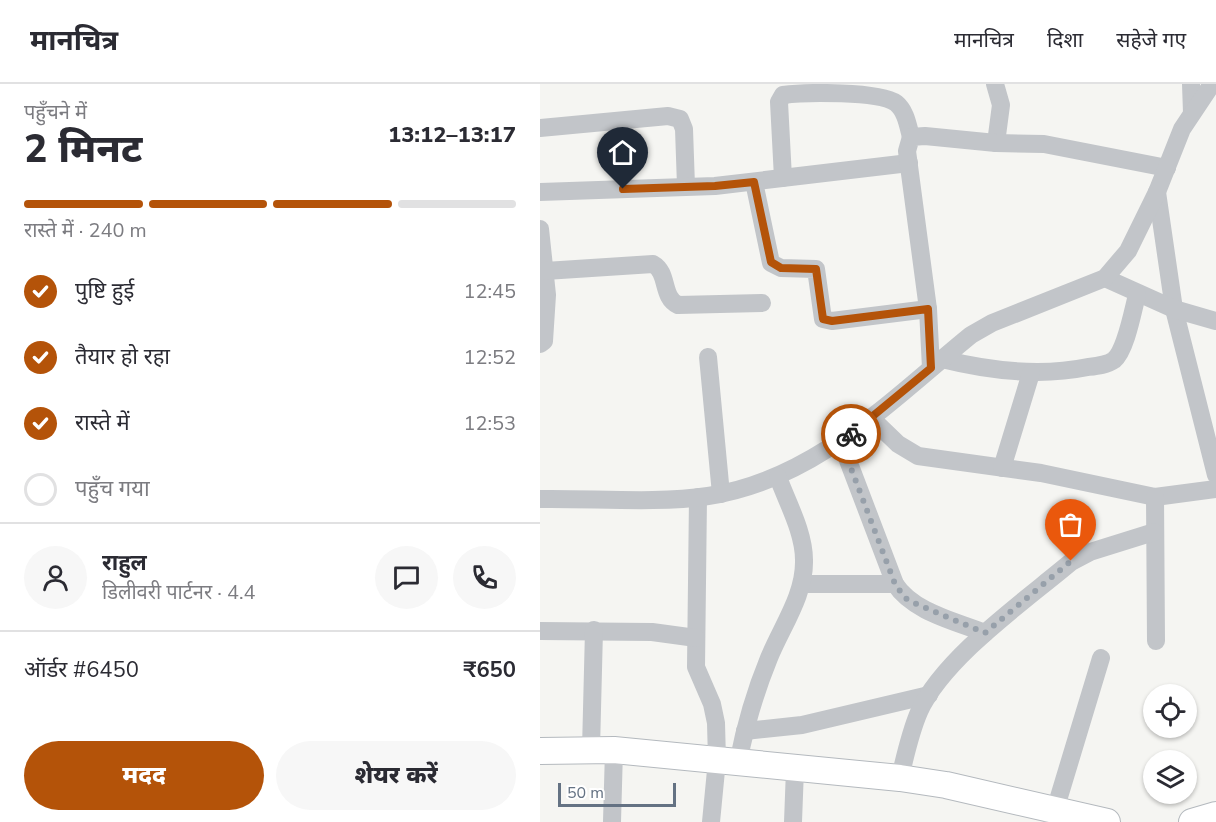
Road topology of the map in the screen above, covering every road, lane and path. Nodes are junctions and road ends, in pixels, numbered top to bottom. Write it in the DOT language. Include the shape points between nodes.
graph roads {
  1 [pos="995,84"];
  2 [pos="1191,84"];
  3 [pos="1212,84"];
  4 [pos="1192,113"];
  5 [pos="540,128"];
  6 [pos="911,137"];
  7 [pos="996,143"];
  8 [pos="909,163"];
  9 [pos="1167,168"];
  10 [pos="783,178"];
  11 [pos="754,182"];
  12 [pos="686,186"];
  13 [pos="540,192"];
  14 [pos="1157,192"];
  15 [pos="540,229"];
  16 [pos="545,271"];
  17 [pos="1105,279"];
  18 [pos="1137,295"];
  19 [pos="762,303"];
  20 [pos="928,309"];
  21 [pos="1174,309"];
  22 [pos="1216,321"];
  23 [pos="540,344"];
  24 [pos="708,357"];
  25 [pos="936,363"];
  26 [pos="1031,374"];
  27 [pos="871,418"];
  28 [pos="841,442"];
  29 [pos="1002,468"];
  30 [pos="1216,475"];
  31 [pos="778,477"];
  32 [pos="1216,489"];
  33 [pos="721,494"];
  34 [pos="698,497"];
  35 [pos="1155,497"];
  36 [pos="540,499"];
  37 [pos="1154,532"];
  38 [pos="803,584"];
  39 [pos="895,584"];
  40 [pos="594,630"];
  41 [pos="540,631"];
  42 [pos="985,633"];
  43 [pos="696,638"];
  44 [pos="1156,641"];
  45 [pos="1101,658"];
  46 [pos="929,695"];
  47 [pos="745,731"];
  48 [pos="603,750"];
  49 [pos="540,751"];
  50 [pos="727,762"];
  51 [pos="795,769"];
  52 [pos="900,778"];
  53 [pos="1216,815"];
  54 [pos="1053,817"];
  55 [pos="612,822"];
  56 [pos="711,822"];
  57 [pos="793,822"];
  58 [pos="1107,822"];
  59 [pos="1192,822"];
  1 -- 7 [label="street" via="1001,105"];
  2 -- 4 [label="street"];
  3 -- 4 [label="street"];
  4 -- 9 [label="street"];
  5 -- 12 [label="street" via="668,116 680,119 684,129"];
  6 -- 7 [label="street"];
  6 -- 8 [label="street"];
  6 -- 10 [label="street" via="900,107 882,97 783,95 779,102"];
  7 -- 9 [label="street" via="1044,144"];
  8 -- 10 [label="street"];
  8 -- 20 [label="street"];
  9 -- 14 [label="street"];
  10 -- 11 [label="street"];
  11 -- 12 [label="street"];
  11 -- 20 [label="street" via="771,262 781,268 816,269 823,319"];
  12 -- 13 [label="street"];
  14 -- 17 [label="street" via="1128,251"];
  14 -- 21 [label="street"];
  15 -- 16 [label="street"];
  16 -- 19 [label="street" via="653,264 660,270 669,298 678,305"];
  16 -- 23 [label="street" via="547,314 544,341"];
  17 -- 18 [label="street"];
  17 -- 25 [label="street" via="992,323"];
  18 -- 21 [label="street"];
  18 -- 26 [label="street" via="1116,359 1067,372"];
  20 -- 25 [label="street"];
  21 -- 22 [label="street"];
  21 -- 30 [label="street"];
  24 -- 33 [label="street"];
  25 -- 26 [label="street"];
  25 -- 27 [label="street"];
  26 -- 29 [label="street"];
  27 -- 28 [label="street"];
  27 -- 29 [label="street" via="898,444 918,456"];
  28 -- 31 [label="street"];
  28 -- 39 [label="street"];
  29 -- 35 [label="street"];
  31 -- 33 [label="street"];
  31 -- 38 [label="street" via="801,542"];
  32 -- 35 [label="street"];
  33 -- 34 [label="street"];
  34 -- 36 [label="street"];
  34 -- 43 [label="street"];
  35 -- 37 [label="street"];
  37 -- 42 [label="street" via="1071,561"];
  37 -- 44 [label="street" via="1158,574"];
  38 -- 39 [label="street"];
  38 -- 47 [label="street" via="769,657"];
  39 -- 42 [label="street" via="914,603"];
  40 -- 41 [label="street"];
  40 -- 43 [label="street"];
  40 -- 48 [label="street"];
  42 -- 46 [label="street"];
  43 -- 50 [label="street" via="696,667 715,714"];
  45 -- 54 [label="street"];
  46 -- 47 [label="street" via="781,729"];
  46 -- 52 [label="street" via="916,721"];
  47 -- 50 [label="street"];
  48 -- 49 [label="street"];
  48 -- 50 [label="street"];
  48 -- 55 [label="street"];
  50 -- 51 [label="street"];
  50 -- 56 [label="street"];
  51 -- 52 [label="street"];
  51 -- 57 [label="street"];
  52 -- 54 [label="street" via="946,785"];
  53 -- 59 [label="street"];
  54 -- 58 [label="street"];
}
